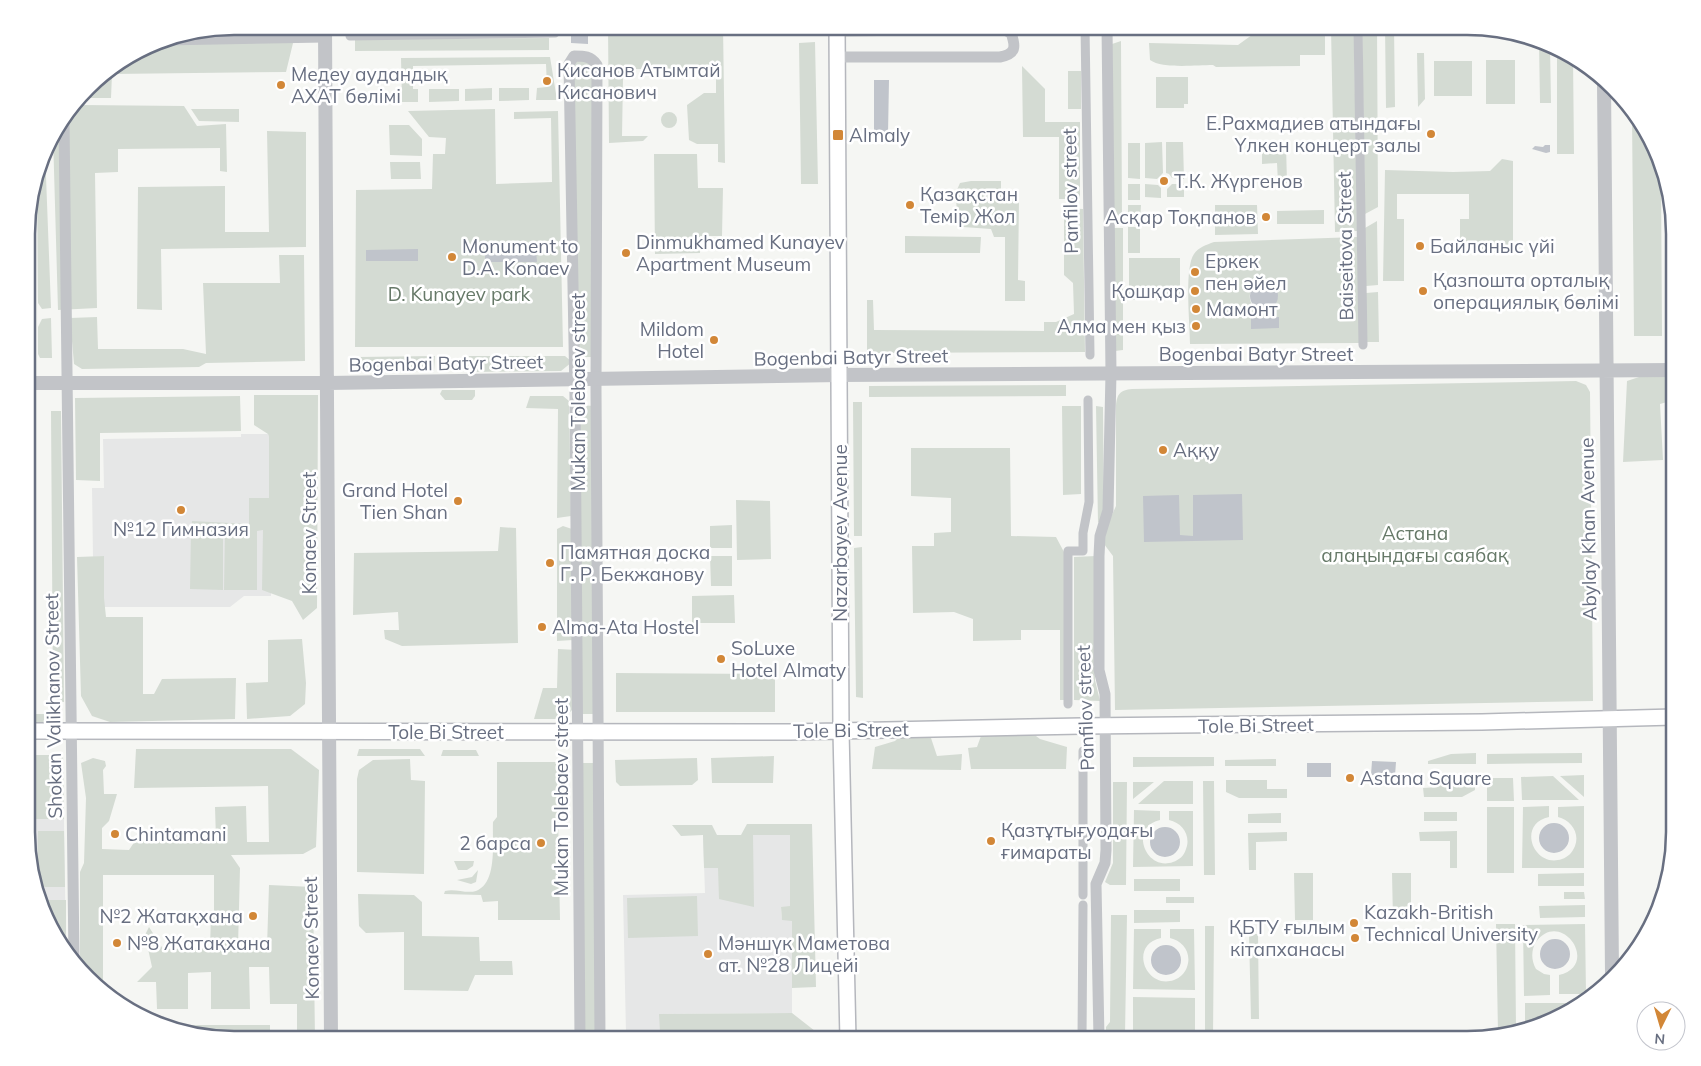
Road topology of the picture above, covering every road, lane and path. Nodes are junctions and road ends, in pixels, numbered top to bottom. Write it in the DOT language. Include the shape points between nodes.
graph roads {
  1 [pos="265,35"];
  2 [pos="325,35"];
  3 [pos="418,35"];
  4 [pos="837,35"];
  5 [pos="1012,35"];
  6 [pos="1086,35"];
  7 [pos="1107,35"];
  8 [pos="1358,35"];
  9 [pos="350,36"];
  10 [pos="200,38"];
  11 [pos="837,57"];
  12 [pos="1604,89"];
  13 [pos="64,132"];
  14 [pos="1363,345"];
  15 [pos="1090,355"];
  16 [pos="1606,370"];
  17 [pos="1666,370"];
  18 [pos="1110,373"];
  19 [pos="840,375"];
  20 [pos="575,379"];
  21 [pos="595,379"];
  22 [pos="35,383"];
  23 [pos="67,383"];
  24 [pos="328,383"];
  25 [pos="1088,400"];
  26 [pos="1068,704"];
  27 [pos="1666,717"];
  28 [pos="1609,719"];
  29 [pos="1104,727"];
  30 [pos="35,731"];
  31 [pos="71,731"];
  32 [pos="328,731"];
  33 [pos="578,731"];
  34 [pos="596,731"];
  35 [pos="841,731"];
  36 [pos="1083,751"];
  37 [pos="1083,895"];
  38 [pos="1083,905"];
  39 [pos="74,950"];
  40 [pos="1612,969"];
  41 [pos="331,1031"];
  42 [pos="580,1031"];
  43 [pos="600,1031"];
  44 [pos="848,1031"];
  45 [pos="1082,1031"];
  46 [pos="1099,1031"];
  1 -- 10 [label="street"];
  2 -- 24 [label="street, Konaev Street"];
  3 -- 9 [label="street"];
  4 -- 11 [label="main road, Nazarbayev Avenue"];
  5 -- 11 [label="street" via="1015,43 1013,50 1000,57"];
  6 -- 15 [label="street, Panfilov street"];
  7 -- 18 [label="street, Panfilov street"];
  8 -- 14 [label="street, Baiseitova Street"];
  11 -- 19 [label="main road, Nazarbayev Avenue"];
  12 -- 16 [label="street, Abylay Khan Avenue"];
  13 -- 23 [label="street, Shokan Valikhanov Street"];
  16 -- 17 [label="street, Bogenbai Batyr Street"];
  16 -- 18 [label="street, Bogenbai Batyr Street"];
  16 -- 28 [label="street, Abylay Khan Avenue"];
  18 -- 19 [label="street, Bogenbai Batyr Street"];
  18 -- 29 [label="street, Panfilov street" via="1108,510 1100,536 1099,670 1104,692"];
  19 -- 21 [label="street, Bogenbai Batyr Street"];
  19 -- 35 [label="main road, Nazarbayev Avenue"];
  20 -- 21 [label="street, Bogenbai Batyr Street"];
  20 -- 21 [label="street, Mukan Tolebaev street" via="569,64 574,56 586,56 597,66"];
  20 -- 24 [label="street, Bogenbai Batyr Street"];
  20 -- 33 [label="street, Mukan Tolebaev street"];
  21 -- 34 [label="street, Mukan Tolebaev street"];
  22 -- 23 [label="street, Bogenbai Batyr Street"];
  23 -- 24 [label="street, Bogenbai Batyr Street"];
  23 -- 31 [label="street, Shokan Valikhanov Street"];
  24 -- 32 [label="street, Konaev Street"];
  25 -- 26 [label="street, Panfilov street" via="1089,502 1083,551 1068,551"];
  27 -- 28 [label="main road, Tole Bi Street"];
  28 -- 29 [label="main road, Tole Bi Street"];
  28 -- 40 [label="street, Abylay Khan Avenue"];
  29 -- 35 [label="main road, Tole Bi Street"];
  29 -- 46 [label="street, Panfilov street" via="1106,850 1105,863 1096,884"];
  30 -- 31 [label="main road, Tole Bi Street"];
  31 -- 32 [label="main road, Tole Bi Street"];
  31 -- 39 [label="street, Shokan Valikhanov Street"];
  32 -- 33 [label="main road, Tole Bi Street"];
  32 -- 41 [label="street, Konaev Street"];
  33 -- 34 [label="main road, Tole Bi Street"];
  33 -- 42 [label="street, Mukan Tolebaev street"];
  34 -- 35 [label="main road, Tole Bi Street"];
  34 -- 43 [label="street, Mukan Tolebaev street"];
  35 -- 44 [label="main road, Nazarbayev Avenue"];
  36 -- 37 [label="street, Panfilov street"];
  38 -- 45 [label="street"];
}
